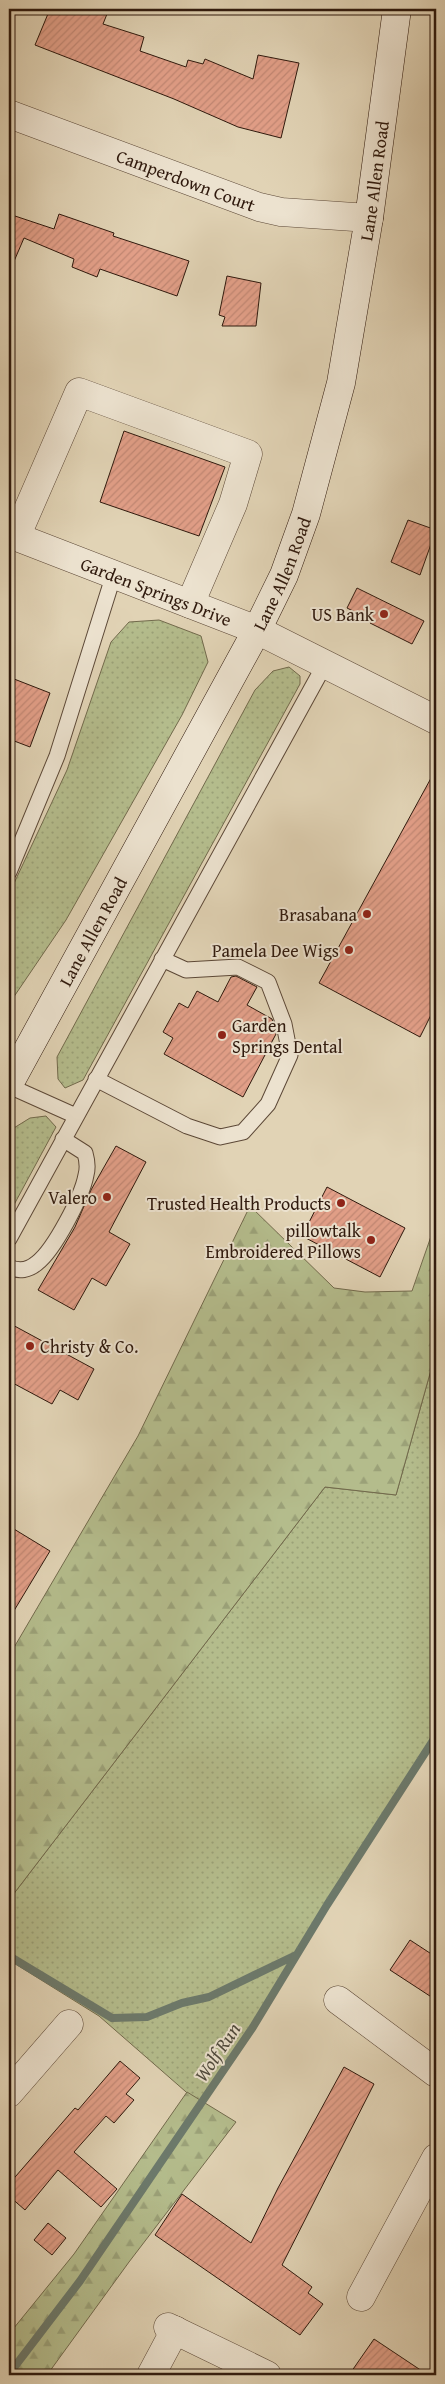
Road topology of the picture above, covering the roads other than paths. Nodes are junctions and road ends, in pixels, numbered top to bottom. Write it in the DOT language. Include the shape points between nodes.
graph roads {
  1 [pos="397,9"];
  2 [pos="9,114"];
  3 [pos="369,218"];
  4 [pos="12,535"];
  5 [pos="114,574"];
  6 [pos="190,604"];
  7 [pos="257,630"];
  8 [pos="325,664"];
  9 [pos="436,720"];
  10 [pos="9,872"];
  11 [pos="162,958"];
  12 [pos="96,1079"];
  13 [pos="9,1085"];
  14 [pos="76,1116"];
  15 [pos="64,1139"];
  16 [pos="9,1239"];
  17 [pos="9,1268"];
  18 [pos="338,2000"];
  19 [pos="69,2024"];
  20 [pos="436,2073"];
  21 [pos="9,2093"];
  22 [pos="436,2158"];
  23 [pos="361,2297"];
  24 [pos="151,2375"];
  25 [pos="267,2375"];
  1 -- 3 [label="street, Lane Allen Road"];
  2 -- 3 [label="street, Camperdown Court" via="259,207 282,212"];
  3 -- 7 [label="street, Lane Allen Road" via="352,328 331,424 306,514 284,575"];
  4 -- 5 [label="street, Garden Springs Drive"];
  4 -- 6 [label="street" via="79,392 248,454 233,504"];
  5 -- 6 [label="street, Garden Springs Drive"];
  5 -- 10 [label="lane" via="58,756"];
  6 -- 7 [label="street, Garden Springs Drive"];
  7 -- 8 [label="street, Garden Springs Drive"];
  7 -- 13 [label="street, Lane Allen Road"];
  8 -- 9 [label="street, Garden Springs Drive"];
  8 -- 11 [label="lane"];
  11 -- 12 [label="lane"];
  11 -- 12 [label="lane" via="186,970 238,967 268,982 284,1024 290,1055 268,1104 243,1132 220,1137 187,1126"];
  12 -- 14 [label="lane"];
  13 -- 14 [label="lane"];
  14 -- 15 [label="lane"];
  15 -- 16 [label="lane"];
  15 -- 17 [label="lane" via="85,1152 87,1174 80,1194 39,1262 23,1269"];
  18 -- 20 [label="street"];
  19 -- 21 [label="street"];
  22 -- 23 [label="street"];
  24 -- 25 [label="street" via="172,2328"];
}
